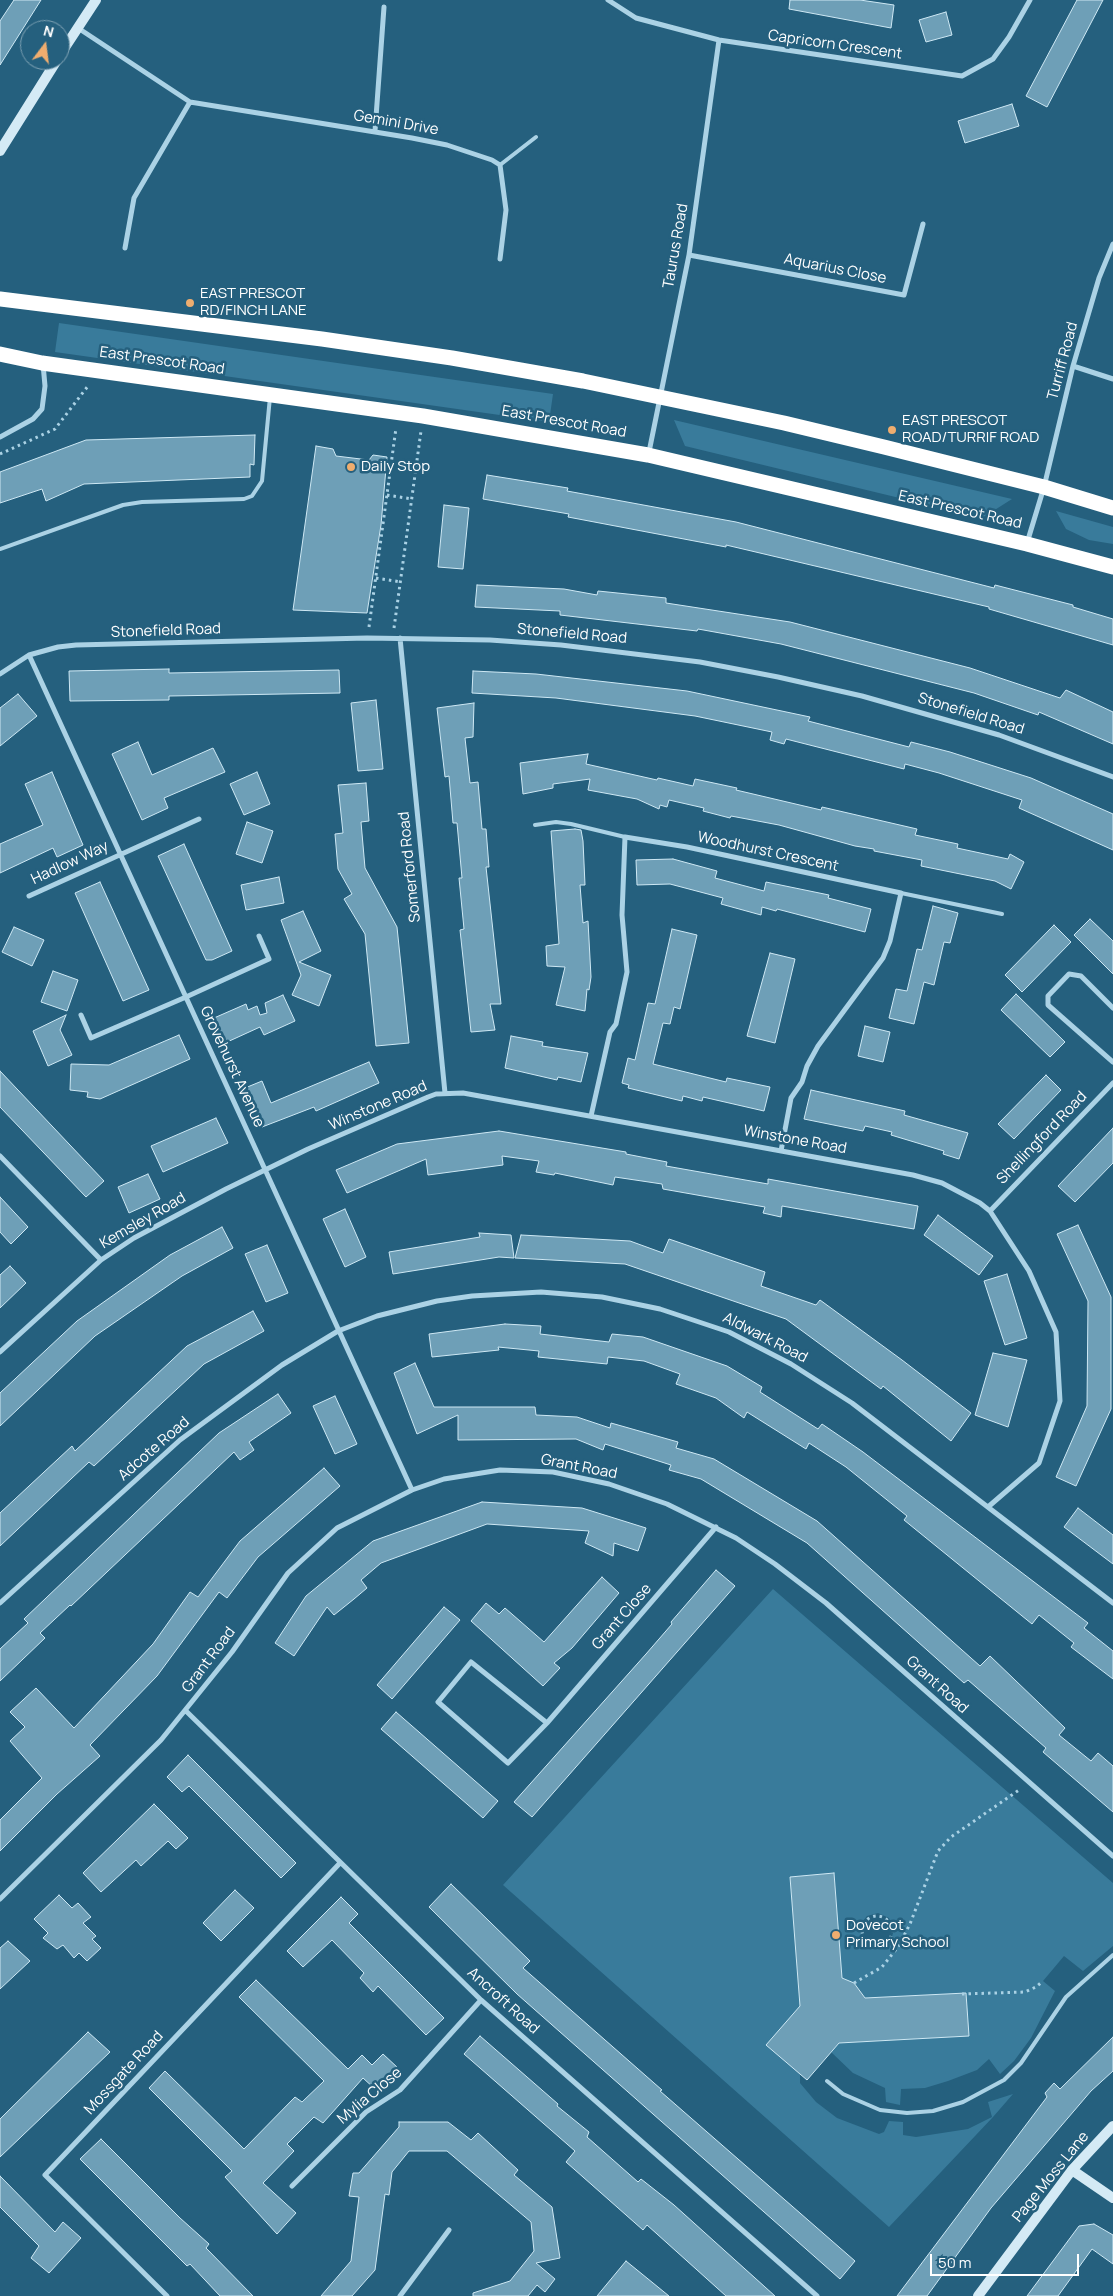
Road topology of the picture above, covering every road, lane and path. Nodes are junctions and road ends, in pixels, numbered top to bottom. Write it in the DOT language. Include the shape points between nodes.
graph roads {
  1 [pos="96,0"];
  2 [pos="608,0"];
  3 [pos="1030,0"];
  4 [pos="384,7"];
  5 [pos="77,28"];
  6 [pos="70,39"];
  7 [pos="719,40"];
  8 [pos="51,70"];
  9 [pos="190,102"];
  10 [pos="375,131"];
  11 [pos="536,137"];
  12 [pos="0,151"];
  13 [pos="500,165"];
  14 [pos="923,224"];
  15 [pos="1113,244"];
  16 [pos="125,248"];
  17 [pos="688,254"];
  18 [pos="500,259"];
  19 [pos="0,299"];
  20 [pos="0,354"];
  21 [pos="42,363"];
  22 [pos="1073,366"];
  23 [pos="100,370"];
  24 [pos="1113,379"];
  25 [pos="270,394"];
  26 [pos="660,398"];
  27 [pos="398,412"];
  28 [pos="423,416"];
  29 [pos="0,437"];
  30 [pos="0,454"];
  31 [pos="648,455"];
  32 [pos="1044,487"];
  33 [pos="387,495"];
  34 [pos="412,499"];
  35 [pos="1113,508"];
  36 [pos="1026,544"];
  37 [pos="0,549"];
  38 [pos="1113,567"];
  39 [pos="376,578"];
  40 [pos="401,582"];
  41 [pos="367,638"];
  42 [pos="393,638"];
  43 [pos="400,638"];
  44 [pos="29,654"];
  45 [pos="0,674"];
  46 [pos="1113,777"];
  47 [pos="199,819"];
  48 [pos="535,825"];
  49 [pos="625,837"];
  50 [pos="121,853"];
  51 [pos="901,893"];
  52 [pos="29,896"];
  53 [pos="1002,914"];
  54 [pos="259,936"];
  55 [pos="186,997"];
  56 [pos="1113,1008"];
  57 [pos="81,1015"];
  58 [pos="1113,1062"];
  59 [pos="1113,1083"];
  60 [pos="445,1093"];
  61 [pos="591,1116"];
  62 [pos="781,1150"];
  63 [pos="0,1156"];
  64 [pos="265,1170"];
  65 [pos="990,1211"];
  66 [pos="101,1260"];
  67 [pos="338,1331"];
  68 [pos="0,1352"];
  69 [pos="412,1490"];
  70 [pos="988,1507"];
  71 [pos="716,1527"];
  72 [pos="0,1603"];
  73 [pos="1113,1603"];
  74 [pos="186,1711"];
  75 [pos="547,1723"];
  76 [pos="1026,1781"];
  77 [pos="1113,1856"];
  78 [pos="340,1862"];
  79 [pos="0,1899"];
  80 [pos="888,1941"];
  81 [pos="898,1947"];
  82 [pos="1113,1955"];
  83 [pos="1043,1981"];
  84 [pos="854,1983"];
  85 [pos="962,1994"];
  86 [pos="482,2000"];
  87 [pos="827,2081"];
  88 [pos="1113,2126"];
  89 [pos="1072,2170"];
  90 [pos="292,2186"];
  91 [pos="1113,2198"];
  92 [pos="449,2230"];
  93 [pos="167,2296"];
  94 [pos="400,2296"];
  95 [pos="817,2296"];
  96 [pos="978,2296"];
  1 -- 5 [label="street"];
  2 -- 7 [label="street, Capricorn Crescent" via="636,18"];
  3 -- 7 [label="street, Capricorn Crescent" via="993,59 962,76"];
  4 -- 10 [label="street"];
  5 -- 6 [label="street"];
  5 -- 9 [label="street, Gemini Drive"];
  7 -- 17 [label="street, Taurus Road"];
  8 -- 12 [label="street"];
  9 -- 10 [label="street, Gemini Drive"];
  9 -- 16 [label="street" via="134,198"];
  10 -- 13 [label="street, Gemini Drive" via="447,145"];
  11 -- 13 [label="lane"];
  13 -- 18 [label="street" via="506,210"];
  14 -- 17 [label="street, Aquarius Close" via="904,295"];
  15 -- 22 [label="street, Turriff Road" via="1099,278"];
  17 -- 26 [label="street, Taurus Road"];
  19 -- 26 [label="highway" via="405,351"];
  20 -- 21 [label="highway, East Prescot Road"];
  21 -- 23 [label="highway, East Prescot Road"];
  21 -- 29 [label="street" via="45,386 42,409 33,419"];
  22 -- 24 [label="street"];
  22 -- 32 [label="street, Turriff Road"];
  23 -- 25 [label="highway, East Prescot Road"];
  23 -- 30 [label="path" via="55,428"];
  25 -- 27 [label="highway, East Prescot Road"];
  25 -- 37 [label="lane" via="262,481 252,496 123,505"];
  26 -- 31 [label="street, Taurus Road"];
  26 -- 32 [label="highway" via="784,423"];
  27 -- 28 [label="highway, East Prescot Road"];
  27 -- 33 [label="path"];
  28 -- 31 [label="highway, East Prescot Road"];
  28 -- 34 [label="path"];
  31 -- 36 [label="highway, East Prescot Road"];
  32 -- 35 [label="highway"];
  32 -- 36 [label="street, Turriff Road"];
  33 -- 34 [label="path"];
  33 -- 39 [label="path"];
  34 -- 40 [label="path"];
  36 -- 38 [label="highway, East Prescot Road"];
  39 -- 40 [label="path"];
  39 -- 41 [label="path"];
  40 -- 42 [label="path"];
  41 -- 42 [label="street, Stonefield Road"];
  41 -- 44 [label="street, Stonefield Road" via="76,646"];
  42 -- 43 [label="street, Stonefield Road"];
  43 -- 46 [label="street, Stonefield Road" via="516,641 608,649 778,676 951,720 1050,752"];
  43 -- 60 [label="street, Somerford Road"];
  44 -- 45 [label="street, Stonefield Road"];
  44 -- 50 [label="street, Grovehurst Avenue"];
  47 -- 50 [label="street, Hadlow Way"];
  48 -- 49 [label="lane" via="571,824"];
  49 -- 51 [label="street, Woodhurst Crescent" via="687,847"];
  49 -- 61 [label="street" via="622,915 627,972"];
  50 -- 52 [label="street, Hadlow Way"];
  50 -- 55 [label="street, Grovehurst Avenue"];
  51 -- 53 [label="lane"];
  51 -- 62 [label="street" via="883,958 818,1046 791,1098"];
  54 -- 55 [label="street" via="269,959"];
  55 -- 57 [label="street" via="91,1038"];
  55 -- 64 [label="street, Grovehurst Avenue"];
  56 -- 58 [label="street" via="1080,976 1069,974 1048,996 1048,1006"];
  59 -- 65 [label="street, Shellingford Road"];
  60 -- 61 [label="street, Winstone Road" via="463,1093"];
  60 -- 64 [label="street, Winstone Road" via="428,1097"];
  61 -- 62 [label="street, Winstone Road"];
  62 -- 65 [label="street, Winstone Road" via="929,1178 960,1191"];
  63 -- 66 [label="street"];
  64 -- 66 [label="street, Kemsley Road" via="134,1238"];
  64 -- 67 [label="street, Grovehurst Avenue"];
  65 -- 70 [label="street, Winstone Road" via="1029,1271 1056,1332 1060,1401 1039,1463"];
  66 -- 68 [label="street, Kemsley Road"];
  67 -- 69 [label="street, Grovehurst Avenue"];
  67 -- 70 [label="street, Aldwark Road" via="407,1308 506,1293 576,1294 660,1309 729,1332 792,1364 852,1404"];
  67 -- 72 [label="street, Adcote Road" via="282,1365 180,1440"];
  69 -- 71 [label="street, Grant Road" via="474,1473 500,1470 553,1472 640,1493"];
  69 -- 74 [label="street, Grant Road" via="337,1528 288,1573"];
  70 -- 73 [label="street, Aldwark Road"];
  71 -- 75 [label="street, Grant Close"];
  71 -- 76 [label="street, Grant Road" via="775,1564 826,1603"];
  74 -- 78 [label="street, Ancroft Road"];
  74 -- 79 [label="street, Grant Road" via="142,1760"];
  75 -- 75 [label="street, Grant Close" via="508,1763 438,1702 472,1662"];
  76 -- 77 [label="street, Grant Road"];
  76 -- 81 [label="path" via="1016,1793 951,1837 938,1851"];
  78 -- 86 [label="street, Ancroft Road"];
  78 -- 93 [label="street, Mossgate Road" via="44,2175"];
  80 -- 80 [label="path" via="892,1927 886,1919 877,1916 864,1922 862,1932 869,1944 879,1945"];
  80 -- 81 [label="path"];
  81 -- 84 [label="path" via="882,1967"];
  82 -- 87 [label="lane" via="1066,1997 1026,2056 1004,2080 962,2102 933,2111 880,2110 842,2094"];
  83 -- 85 [label="path" via="1025,1992"];
  86 -- 90 [label="street, Mylia Close" via="400,2090 366,2112"];
  86 -- 95 [label="street, Ancroft Road"];
  88 -- 89 [label="street, Page Moss Lane"];
  89 -- 91 [label="street"];
  89 -- 96 [label="street, Page Moss Lane"];
  92 -- 94 [label="street"];
}
